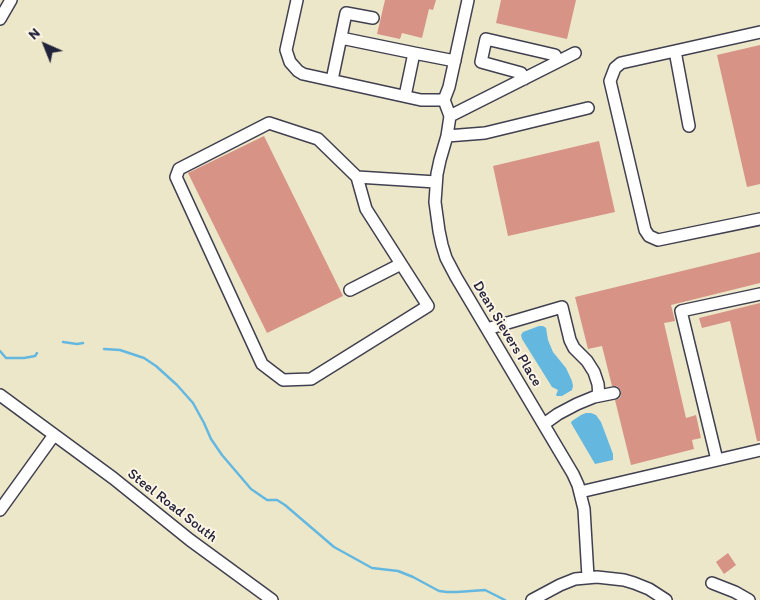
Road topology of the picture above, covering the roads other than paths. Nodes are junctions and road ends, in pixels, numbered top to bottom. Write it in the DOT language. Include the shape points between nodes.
graph roads {
  1 [pos="11,0"];
  2 [pos="298,0"];
  3 [pos="468,0"];
  4 [pos="373,18"];
  5 [pos="0,20"];
  6 [pos="760,32"];
  7 [pos="341,38"];
  8 [pos="675,51"];
  9 [pos="414,53"];
  10 [pos="575,53"];
  11 [pos="558,61"];
  12 [pos="454,62"];
  13 [pos="524,79"];
  14 [pos="332,80"];
  15 [pos="405,96"];
  16 [pos="444,100"];
  17 [pos="588,108"];
  18 [pos="450,116"];
  19 [pos="689,126"];
  20 [pos="448,136"];
  21 [pos="357,177"];
  22 [pos="436,182"];
  23 [pos="760,218"];
  24 [pos="401,264"];
  25 [pos="350,290"];
  26 [pos="760,294"];
  27 [pos="486,329"];
  28 [pos="614,393"];
  29 [pos="0,395"];
  30 [pos="599,396"];
  31 [pos="544,424"];
  32 [pos="54,435"];
  33 [pos="760,450"];
  34 [pos="717,460"];
  35 [pos="580,492"];
  36 [pos="0,510"];
  37 [pos="588,577"];
  38 [pos="712,583"];
  39 [pos="272,600"];
  40 [pos="532,600"];
  41 [pos="666,600"];
  42 [pos="749,600"];
  1 -- 5 [label="street"];
  2 -- 14 [label="street" via="286,50 290,62 303,74"];
  3 -- 12 [label="street"];
  4 -- 7 [label="street" via="346,13"];
  6 -- 8 [label="street"];
  7 -- 9 [label="street"];
  7 -- 14 [label="street"];
  8 -- 19 [label="street"];
  8 -- 23 [label="street" via="621,63 615,68 610,81 645,230 658,240"];
  9 -- 12 [label="street"];
  9 -- 15 [label="street"];
  10 -- 11 [label="street"];
  11 -- 13 [label="street"];
  11 -- 13 [label="street" via="555,55 486,39 480,62 521,73"];
  12 -- 16 [label="street"];
  13 -- 18 [label="street"];
  14 -- 15 [label="street"];
  15 -- 16 [label="street"];
  16 -- 18 [label="street, Dean Sievers Place"];
  17 -- 20 [label="street" via="485,133"];
  18 -- 20 [label="street, Dean Sievers Place"];
  20 -- 22 [label="street, Dean Sievers Place"];
  21 -- 22 [label="street"];
  21 -- 24 [label="street" via="366,209"];
  21 -- 24 [label="street" via="318,139 269,123 179,169 176,177 262,364 284,380 311,379 428,306"];
  22 -- 27 [label="street, Dean Sievers Place" via="436,217 444,251"];
  24 -- 25 [label="street"];
  26 -- 34 [label="street" via="681,311"];
  27 -- 30 [label="street" via="562,307 570,340 594,372"];
  27 -- 31 [label="street, Dean Sievers Place"];
  28 -- 30 [label="street"];
  29 -- 32 [label="street, Steel Road South"];
  30 -- 31 [label="street" via="568,408"];
  31 -- 35 [label="street, Dean Sievers Place" via="568,463"];
  32 -- 36 [label="street"];
  32 -- 39 [label="street, Steel Road South"];
  33 -- 34 [label="street"];
  34 -- 35 [label="street"];
  35 -- 37 [label="street, Dean Sievers Place"];
  37 -- 40 [label="street" via="560,584"];
  37 -- 41 [label="street" via="608,577 634,583"];
  38 -- 42 [label="street"];
}
